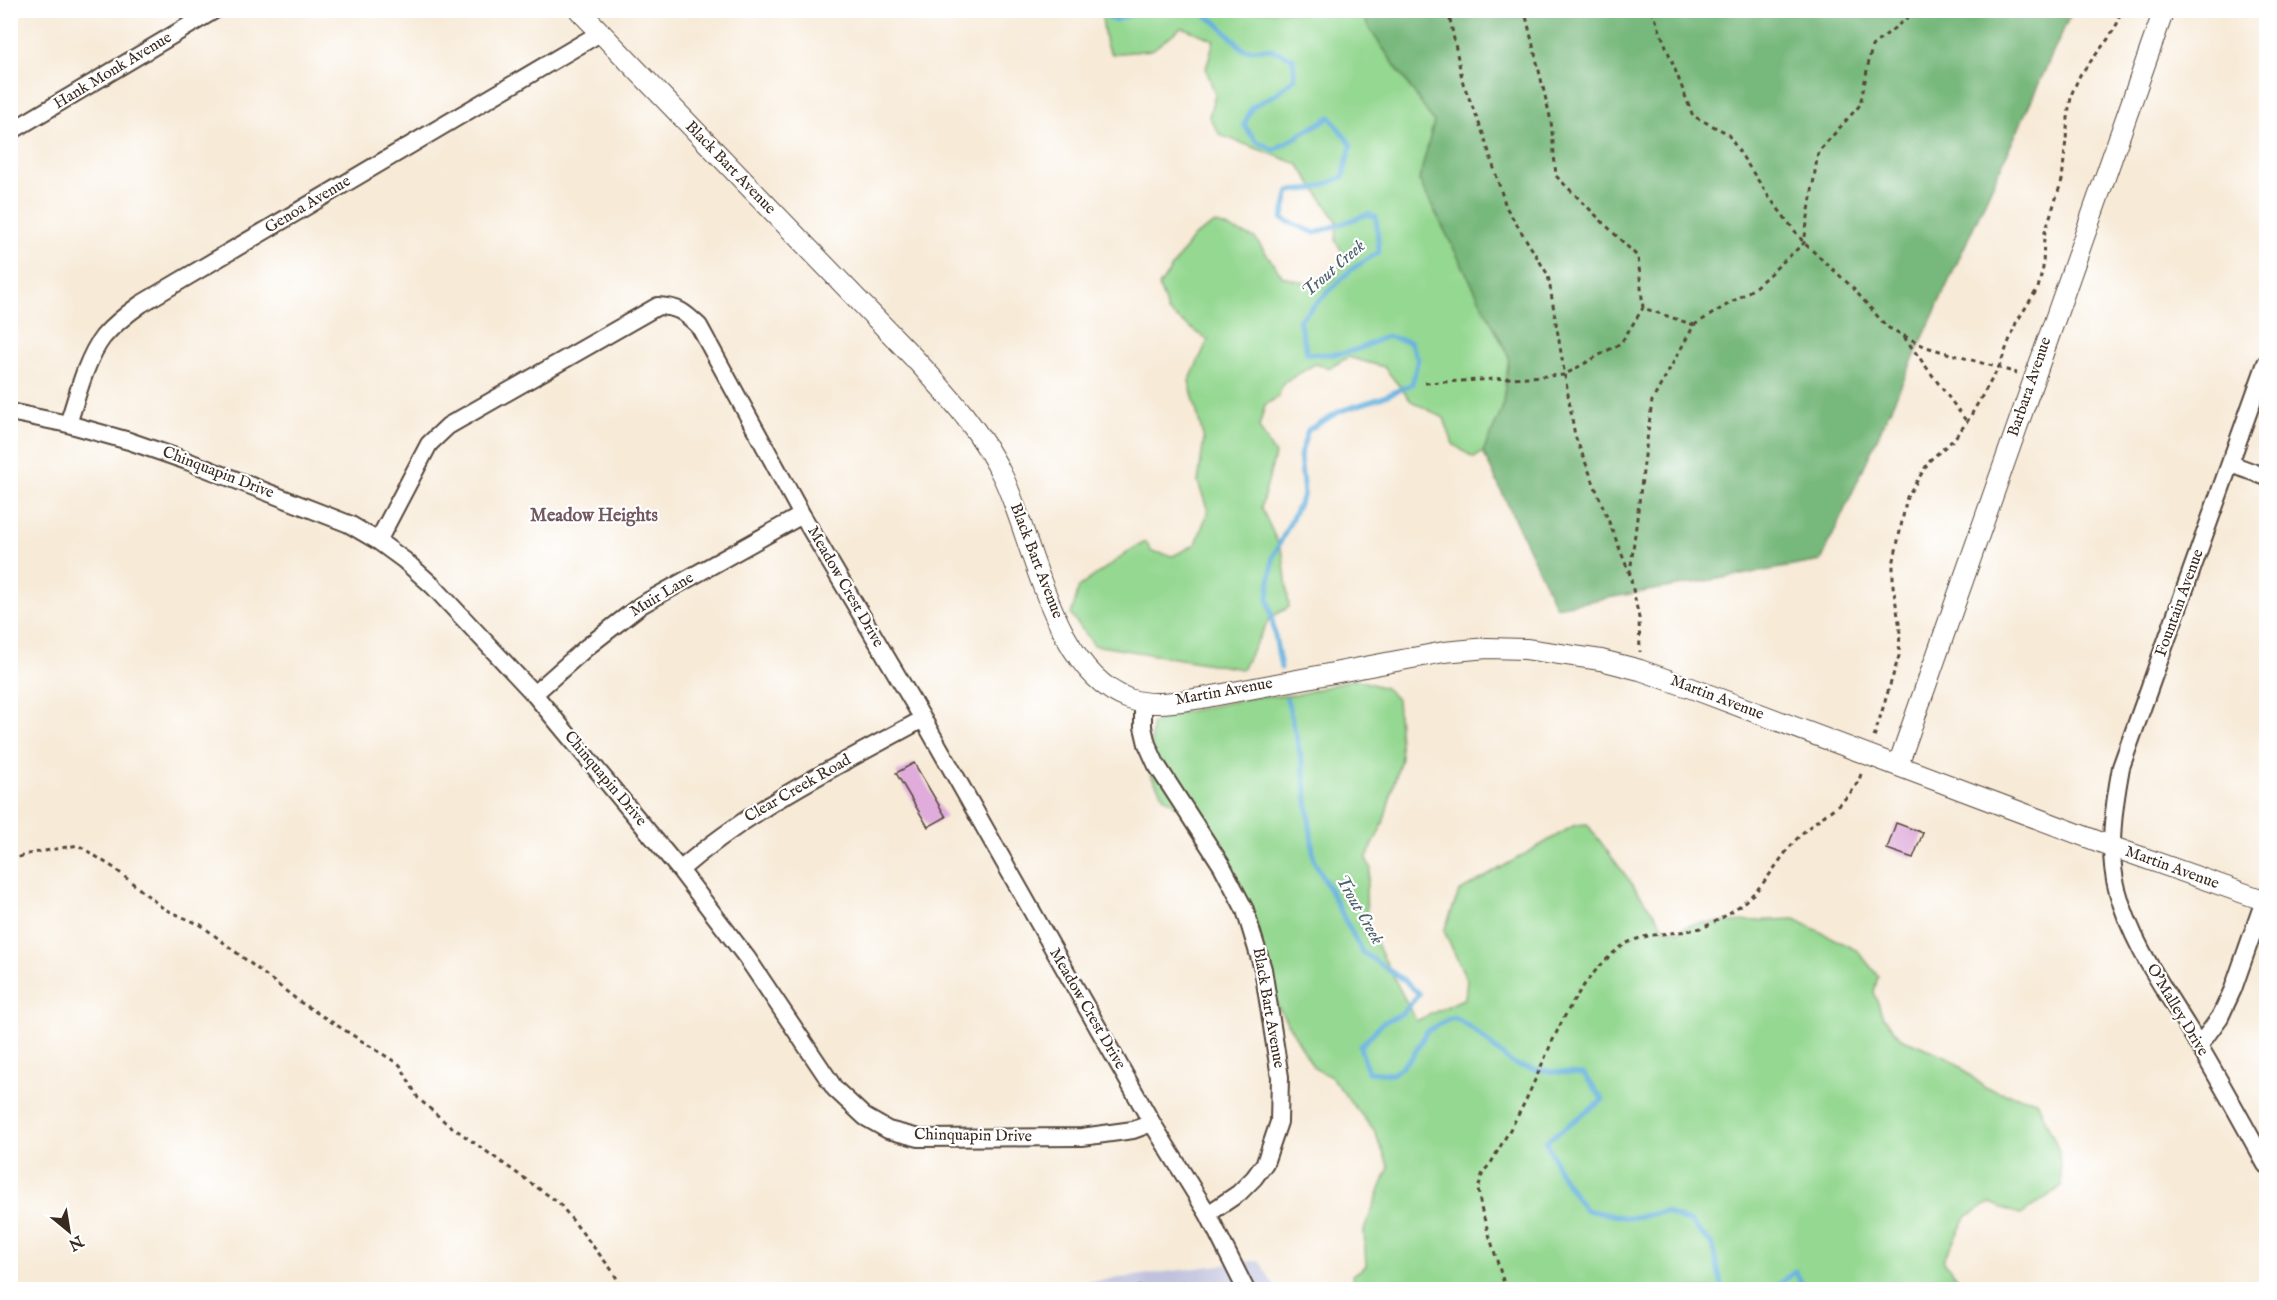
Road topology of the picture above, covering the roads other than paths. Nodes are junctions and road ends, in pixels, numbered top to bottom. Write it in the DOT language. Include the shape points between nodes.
graph roads {
  1 [pos="214,10"];
  2 [pos="579,10"];
  3 [pos="2164,10"];
  4 [pos="600,33"];
  5 [pos="10,132"];
  6 [pos="2266,363"];
  7 [pos="10,412"];
  8 [pos="68,424"];
  9 [pos="2231,464"];
  10 [pos="2266,477"];
  11 [pos="802,514"];
  12 [pos="378,541"];
  13 [pos="534,694"];
  14 [pos="1143,703"];
  15 [pos="922,719"];
  16 [pos="1898,765"];
  17 [pos="2112,847"];
  18 [pos="680,870"];
  19 [pos="2266,899"];
  20 [pos="2199,1046"];
  21 [pos="1152,1123"];
  22 [pos="2266,1165"];
  23 [pos="1208,1214"];
  24 [pos="1246,1290"];
  1 -- 5 [label="street, Hank Monk Avenue"];
  2 -- 4 [label="street, Black Bart Avenue"];
  3 -- 16 [label="street, Barbara Avenue"];
  4 -- 8 [label="street, Genoa Avenue" via="119,320 102,338 91,358"];
  4 -- 14 [label="street, Black Bart Avenue" via="962,412 1004,480 1054,613 1079,658 1112,691"];
  6 -- 9 [label="street, Fountain Avenue"];
  7 -- 8 [label="street, Chinquapin Drive"];
  8 -- 12 [label="street, Chinquapin Drive" via="187,461 349,524"];
  9 -- 10 [label="street"];
  9 -- 17 [label="street, Fountain Avenue" via="2121,767"];
  11 -- 12 [label="street, Meadow Crest Drive" via="699,326 674,307 658,306 448,426 429,444"];
  11 -- 13 [label="street, Muir Lane" via="641,606"];
  11 -- 15 [label="street, Meadow Crest Drive"];
  12 -- 13 [label="street, Chinquapin Drive" via="433,586"];
  13 -- 18 [label="street, Chinquapin Drive"];
  14 -- 16 [label="street, Martin Avenue" via="1202,698 1412,657 1487,648 1564,653 1640,670"];
  14 -- 23 [label="street, Black Bart Avenue" via="1143,727 1156,764 1222,866 1245,910 1263,969 1280,1077 1279,1122 1265,1163 1239,1193"];
  15 -- 18 [label="street, Clear Creek Road" via="758,811"];
  15 -- 21 [label="street, Meadow Crest Drive"];
  16 -- 17 [label="street, Martin Avenue"];
  17 -- 19 [label="street, Martin Avenue"];
  17 -- 20 [label="street, O'Malley Drive" via="2116,888 2133,937"];
  18 -- 21 [label="street, Chinquapin Drive" via="747,958 836,1089 865,1117 888,1130 919,1138 1082,1137 1133,1130"];
  19 -- 20 [label="street" via="2233,989 2220,1017"];
  20 -- 22 [label="street, O'Malley Drive"];
  21 -- 23 [label="street, Meadow Crest Drive"];
  23 -- 24 [label="street, Meadow Crest Drive"];
}
